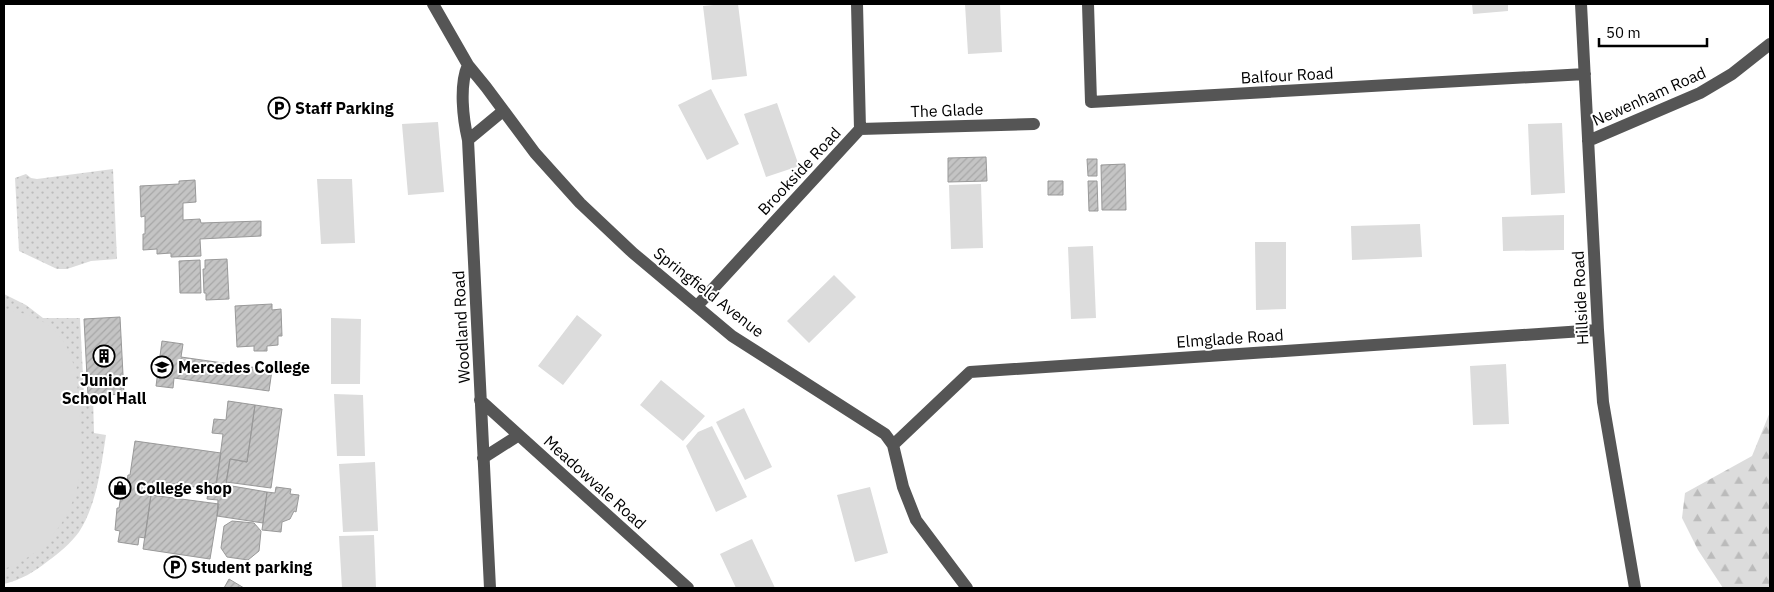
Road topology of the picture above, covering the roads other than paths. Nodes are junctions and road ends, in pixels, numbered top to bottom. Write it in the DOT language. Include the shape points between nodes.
graph roads {
  1 [pos="433,4"];
  2 [pos="857,4"];
  3 [pos="1088,4"];
  4 [pos="1581,4"];
  5 [pos="1770,44"];
  6 [pos="468,65"];
  7 [pos="1585,74"];
  8 [pos="503,111"];
  9 [pos="1034,124"];
  10 [pos="860,129"];
  11 [pos="468,140"];
  12 [pos="1588,140"];
  13 [pos="697,306"];
  14 [pos="1598,330"];
  15 [pos="480,400"];
  16 [pos="519,435"];
  17 [pos="894,445"];
  18 [pos="483,458"];
  19 [pos="490,588"];
  20 [pos="688,588"];
  21 [pos="967,588"];
  22 [pos="1635,588"];
  1 -- 6 [label="street, Springfield Avenue"];
  2 -- 10 [label="street, Brookside Road"];
  3 -- 7 [label="street, Balfour Road" via="1090,102"];
  4 -- 7 [label="street, Hillside Road"];
  5 -- 12 [label="street, Newenham Road" via="1732,74 1700,93"];
  6 -- 8 [label="street, Springfield Avenue"];
  6 -- 11 [label="street, Woodland Road" via="464,84 464,122"];
  7 -- 12 [label="street, Hillside Road"];
  8 -- 11 [label="street"];
  8 -- 13 [label="street, Springfield Avenue" via="535,154 580,203 633,253"];
  9 -- 10 [label="street, The Glade"];
  10 -- 13 [label="street, Brookside Road"];
  11 -- 15 [label="street, Woodland Road"];
  12 -- 14 [label="street, Hillside Road"];
  13 -- 17 [label="street, Springfield Avenue" via="732,336 868,421"];
  14 -- 17 [label="street, Elmglade Road" via="970,372"];
  14 -- 22 [label="street, Hillside Road" via="1603,402"];
  15 -- 16 [label="street, Meadowvale Road"];
  15 -- 18 [label="street, Woodland Road"];
  16 -- 18 [label="street"];
  16 -- 20 [label="street, Meadowvale Road"];
  17 -- 21 [label="street" via="903,487 916,520"];
  18 -- 19 [label="street, Woodland Road"];
}
